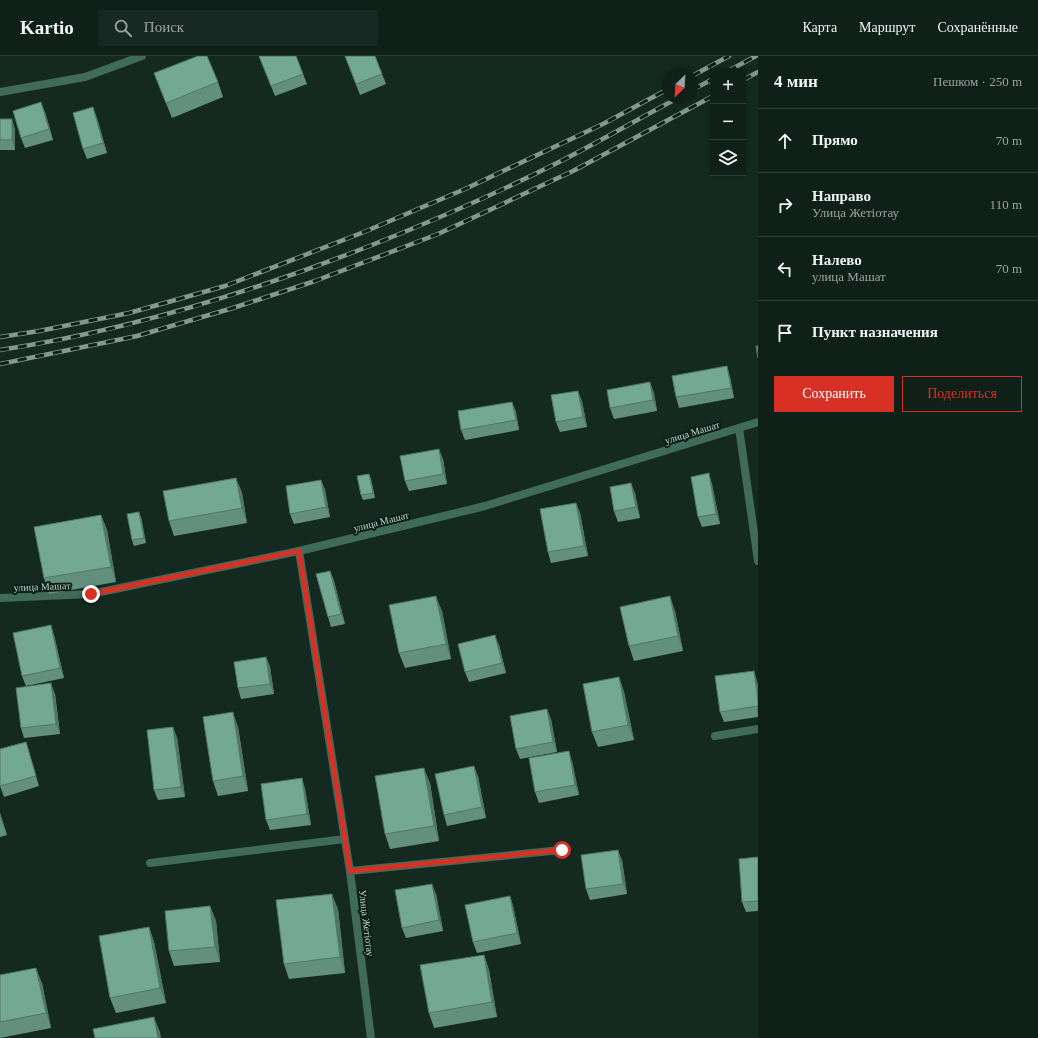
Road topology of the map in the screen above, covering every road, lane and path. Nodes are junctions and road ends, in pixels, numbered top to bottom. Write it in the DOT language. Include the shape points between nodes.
graph roads {
  1 [pos="142,56"];
  2 [pos="0,92"];
  3 [pos="758,422"];
  4 [pos="738,428"];
  5 [pos="299,551"];
  6 [pos="758,561"];
  7 [pos="0,598"];
  8 [pos="758,729"];
  9 [pos="716,736"];
  10 [pos="345,839"];
  11 [pos="562,850"];
  12 [pos="150,863"];
  13 [pos="350,871"];
  14 [pos="371,1038"];
  1 -- 2 [label="street" via="85,76"];
  3 -- 4 [label="street, улица Машат"];
  4 -- 5 [label="street, улица Машат" via="485,506"];
  4 -- 6 [label="street"];
  5 -- 7 [label="street, улица Машат" via="91,594"];
  5 -- 10 [label="street, Улица Жетіотау"];
  8 -- 9 [label="street"];
  10 -- 12 [label="street"];
  10 -- 13 [label="street, Улица Жетіотау"];
  11 -- 13 [label="street"];
  13 -- 14 [label="street, Улица Жетіотау"];
}
